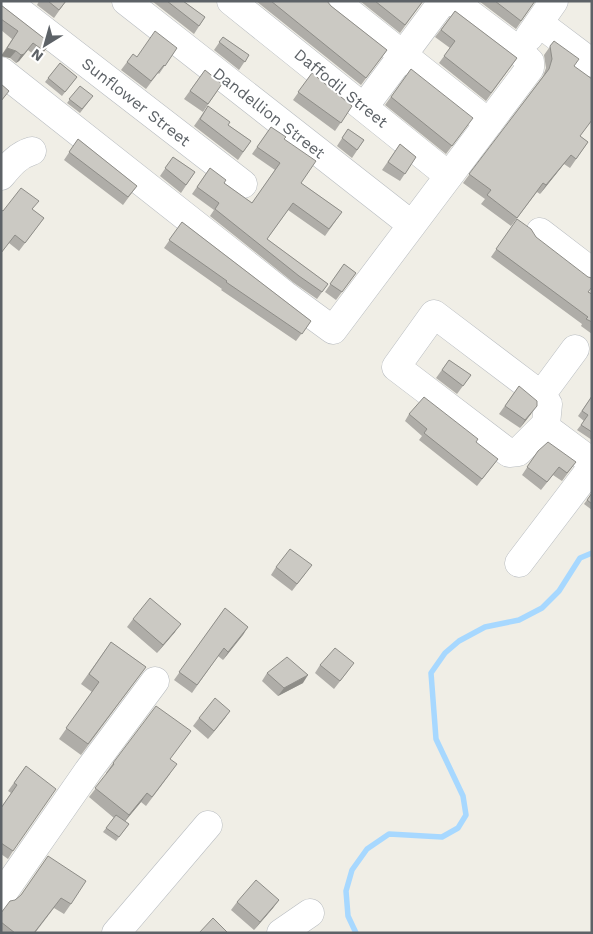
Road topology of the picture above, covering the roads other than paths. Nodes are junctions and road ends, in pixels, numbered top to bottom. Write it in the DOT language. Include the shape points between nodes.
graph roads {
  1 [pos="126,1"];
  2 [pos="232,1"];
  3 [pos="335,1"];
  4 [pos="443,1"];
  5 [pos="454,1"];
  6 [pos="10,8"];
  7 [pos="546,12"];
  8 [pos="519,50"];
  9 [pos="404,55"];
  10 [pos="592,63"];
  11 [pos="1,71"];
  12 [pos="364,107"];
  13 [pos="489,123"];
  14 [pos="32,151"];
  15 [pos="1,176"];
  16 [pos="449,176"];
  17 [pos="243,184"];
  18 [pos="412,226"];
  19 [pos="540,232"];
  20 [pos="592,272"];
  21 [pos="575,350"];
  22 [pos="541,395"];
  23 [pos="546,424"];
  24 [pos="592,462"];
  25 [pos="592,467"];
  26 [pos="519,563"];
  27 [pos="155,681"];
  28 [pos="208,825"];
  29 [pos="1,896"];
  30 [pos="310,913"];
  31 [pos="116,933"];
  32 [pos="281,933"];
  1 -- 18 [label="street, Dandellion Street"];
  2 -- 12 [label="street, Daffodil Street"];
  3 -- 9 [label="street"];
  4 -- 9 [label="street"];
  5 -- 8 [label="street"];
  6 -- 17 [label="street, Sunflower Street"];
  7 -- 8 [label="street"];
  7 -- 10 [label="street"];
  8 -- 13 [label="street" via="530,62 530,68"];
  9 -- 12 [label="street"];
  9 -- 13 [label="street"];
  11 -- 18 [label="street" via="333,330"];
  12 -- 16 [label="street, Daffodil Street"];
  13 -- 16 [label="street"];
  14 -- 15 [label="street" via="22,154"];
  16 -- 18 [label="street"];
  19 -- 20 [label="street"];
  21 -- 22 [label="street"];
  22 -- 23 [label="street" via="548,404"];
  22 -- 23 [label="street" via="434,314 396,367 509,453 518,452"];
  23 -- 24 [label="street" via="549,430"];
  25 -- 26 [label="street"];
  27 -- 29 [label="street" via="88,770"];
  28 -- 31 [label="street"];
  30 -- 32 [label="street"];
}
